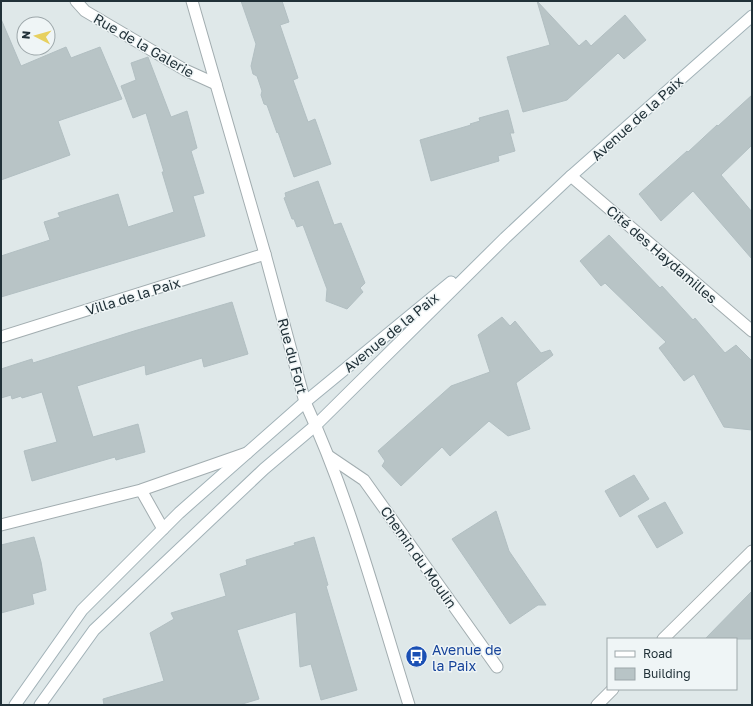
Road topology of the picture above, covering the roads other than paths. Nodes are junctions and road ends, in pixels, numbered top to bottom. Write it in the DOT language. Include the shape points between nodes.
graph roads {
  1 [pos="76,1"];
  2 [pos="192,1"];
  3 [pos="752,16"];
  4 [pos="216,84"];
  5 [pos="572,176"];
  6 [pos="505,238"];
  7 [pos="265,254"];
  8 [pos="752,331"];
  9 [pos="1,337"];
  10 [pos="305,402"];
  11 [pos="316,425"];
  12 [pos="247,453"];
  13 [pos="330,457"];
  14 [pos="141,490"];
  15 [pos="1,526"];
  16 [pos="163,529"];
  17 [pos="752,551"];
  18 [pos="664,638"];
  19 [pos="497,667"];
  20 [pos="612,690"];
  21 [pos="15,705"];
  22 [pos="40,705"];
  23 [pos="409,705"];
  24 [pos="597,705"];
  1 -- 4 [label="street, Rue de la Galerie" via="85,11 185,70"];
  2 -- 4 [label="street, Rue du Fort"];
  3 -- 5 [label="street, Avenue de la Paix"];
  4 -- 7 [label="street, Rue du Fort"];
  5 -- 6 [label="street, Avenue de la Paix"];
  5 -- 8 [label="street, Cité des Haydamilles"];
  6 -- 10 [label="street, Avenue de la Paix"];
  6 -- 11 [label="street, Avenue de la Paix"];
  7 -- 9 [label="street, Villa de la Paix"];
  7 -- 10 [label="street, Rue du Fort"];
  10 -- 11 [label="street, Rue du Fort"];
  10 -- 12 [label="street, Avenue de la Paix"];
  11 -- 13 [label="street, Rue du Fort"];
  11 -- 22 [label="street, Avenue de la Paix" via="264,469 94,630"];
  12 -- 14 [label="street"];
  12 -- 16 [label="street, Avenue de la Paix"];
  13 -- 19 [label="street, Chemin du Moulin" via="364,480"];
  13 -- 23 [label="street, Rue du Fort"];
  14 -- 15 [label="street"];
  14 -- 16 [label="street"];
  16 -- 21 [label="street, Avenue de la Paix" via="82,610"];
  17 -- 18 [label="street"];
  20 -- 24 [label="street"];
}
